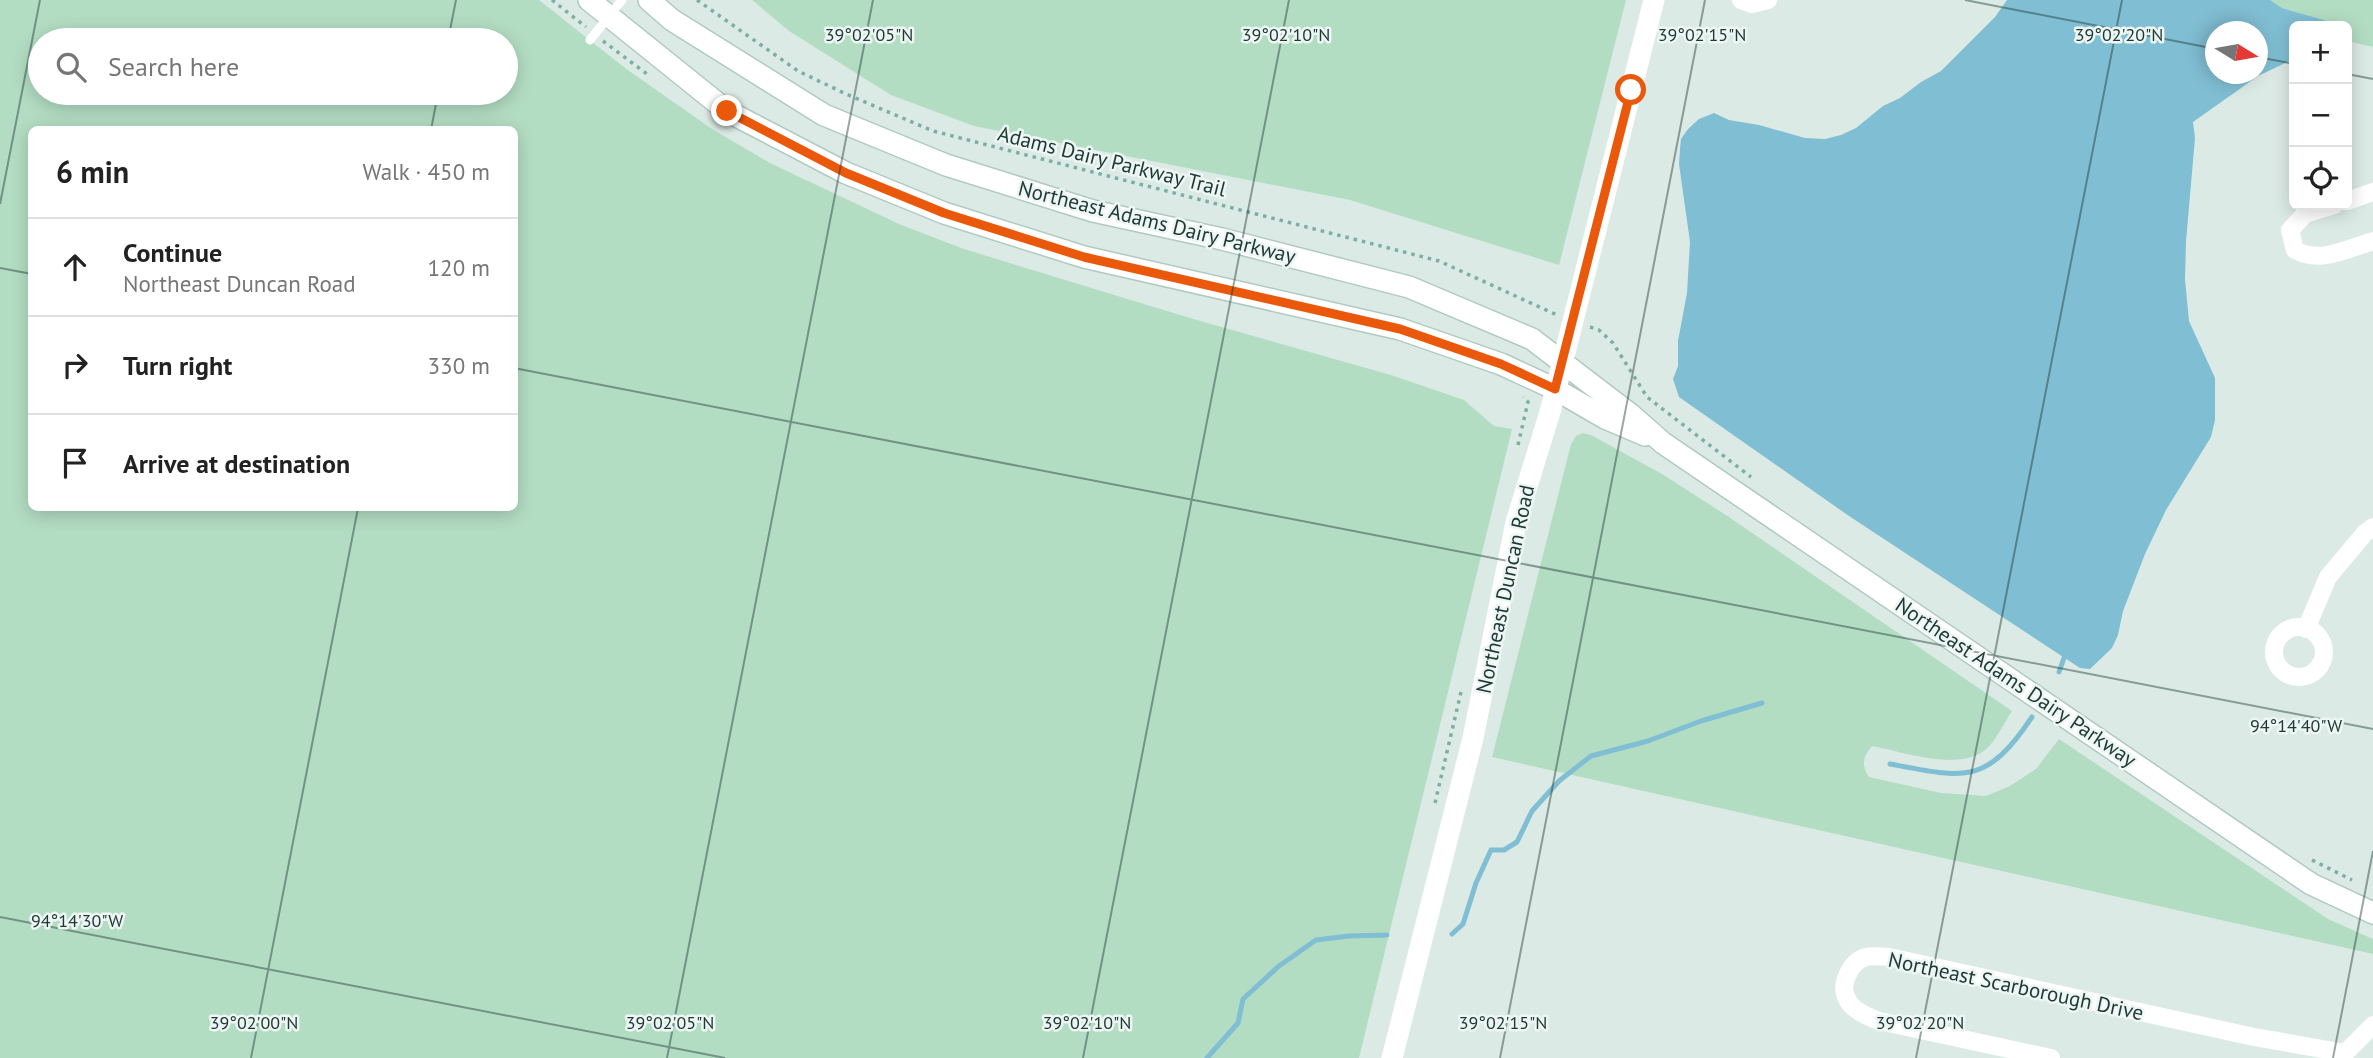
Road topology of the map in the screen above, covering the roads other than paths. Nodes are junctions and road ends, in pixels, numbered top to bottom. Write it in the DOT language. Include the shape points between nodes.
graph roads {
  1 [pos="589,0"];
  2 [pos="649,0"];
  3 [pos="1654,0"];
  4 [pos="1741,0"];
  5 [pos="1768,0"];
  6 [pos="616,8"];
  7 [pos="590,40"];
  8 [pos="2373,192"];
  9 [pos="2352,199"];
  10 [pos="2318,210"];
  11 [pos="2373,241"];
  12 [pos="1562,362"];
  13 [pos="1555,389"];
  14 [pos="1663,443"];
  15 [pos="2373,527"];
  16 [pos="2306,629"];
  17 [pos="2373,913"];
  18 [pos="2373,1025"];
  19 [pos="2343,1056"];
  20 [pos="1392,1058"];
  21 [pos="2051,1058"];
  1 -- 6 [label="main road, Northeast Adams Dairy Parkway"];
  2 -- 12 [label="main road, Northeast Adams Dairy Parkway" via="672,20 824,115 946,164 1093,211 1409,287 1532,339"];
  3 -- 12 [label="main road, Northeast Duncan Road"];
  4 -- 5 [label="street" via="1752,4"];
  6 -- 7 [label="lane"];
  6 -- 13 [label="main road, Northeast Adams Dairy Parkway" via="727,111 846,173 944,213 1084,257 1400,329 1501,364"];
  8 -- 9 [label="street"];
  10 -- 11 [label="street" via="2305,214 2290,230 2295,250 2308,257 2326,256"];
  12 -- 13 [label="main road, Northeast Duncan Road"];
  12 -- 14 [label="main road, Northeast Adams Dairy Parkway"];
  13 -- 14 [label="main road, Northeast Adams Dairy Parkway" via="1605,418"];
  13 -- 20 [label="main road, Northeast Duncan Road" via="1516,522 1473,738"];
  14 -- 17 [label="main road, Northeast Adams Dairy Parkway" via="2311,884"];
  15 -- 16 [label="street" via="2328,577"];
  18 -- 19 [label="street, Northeast Scarborough Drive"];
  19 -- 21 [label="street, Northeast Scarborough Drive" via="1889,957 1866,957 1853,966 1844,981 1847,999 1863,1015 1879,1021"];
}
